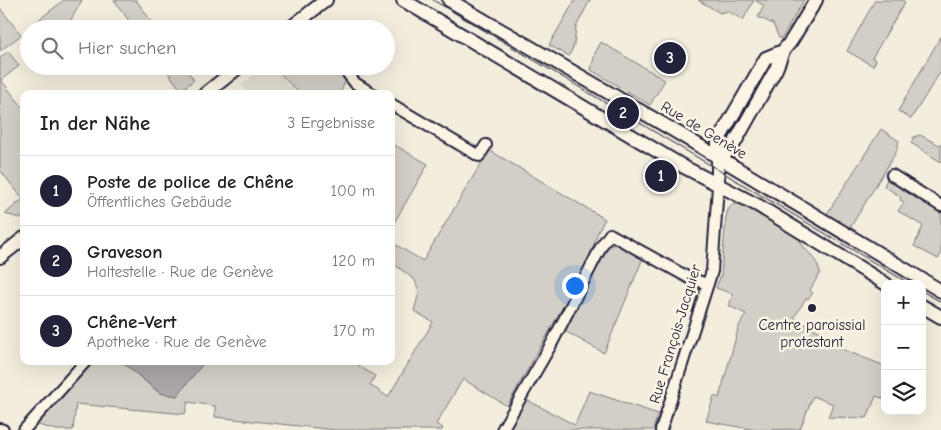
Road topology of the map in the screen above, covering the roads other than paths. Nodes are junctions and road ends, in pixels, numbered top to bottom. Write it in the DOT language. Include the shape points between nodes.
graph roads {
  1 [pos="326,0"];
  2 [pos="403,0"];
  3 [pos="449,0"];
  4 [pos="816,0"];
  5 [pos="302,18"];
  6 [pos="299,20"];
  7 [pos="229,75"];
  8 [pos="349,75"];
  9 [pos="210,90"];
  10 [pos="367,90"];
  11 [pos="395,106"];
  12 [pos="486,145"];
  13 [pos="719,159"];
  14 [pos="892,175"];
  15 [pos="718,186"];
  16 [pos="941,206"];
  17 [pos="20,241"];
  18 [pos="0,256"];
  19 [pos="881,281"];
  20 [pos="708,284"];
  21 [pos="941,291"];
  22 [pos="926,308"];
  23 [pos="941,317"];
  24 [pos="82,365"];
  25 [pos="24,430"];
  26 [pos="502,430"];
  27 [pos="660,430"];
  1 -- 5 [label="main road"];
  2 -- 15 [label="main road"];
  3 -- 13 [label="main road, Rue de Genève"];
  4 -- 13 [label="main road" via="783,51 731,148"];
  5 -- 6 [label="main road"];
  7 -- 9 [label="main road"];
  8 -- 10 [label="street"];
  11 -- 12 [label="street" via="479,156"];
  13 -- 15 [label="main road"];
  13 -- 21 [label="main road, Rue de Genève"];
  14 -- 16 [label="street"];
  15 -- 19 [label="main road" via="759,206"];
  15 -- 20 [label="street, Rue François-Jacquier" via="714,257"];
  17 -- 18 [label="main road"];
  20 -- 26 [label="street" via="691,279 610,234"];
  20 -- 27 [label="street, Rue François-Jacquier"];
  22 -- 23 [label="main road"];
  24 -- 25 [label="street"];
}
